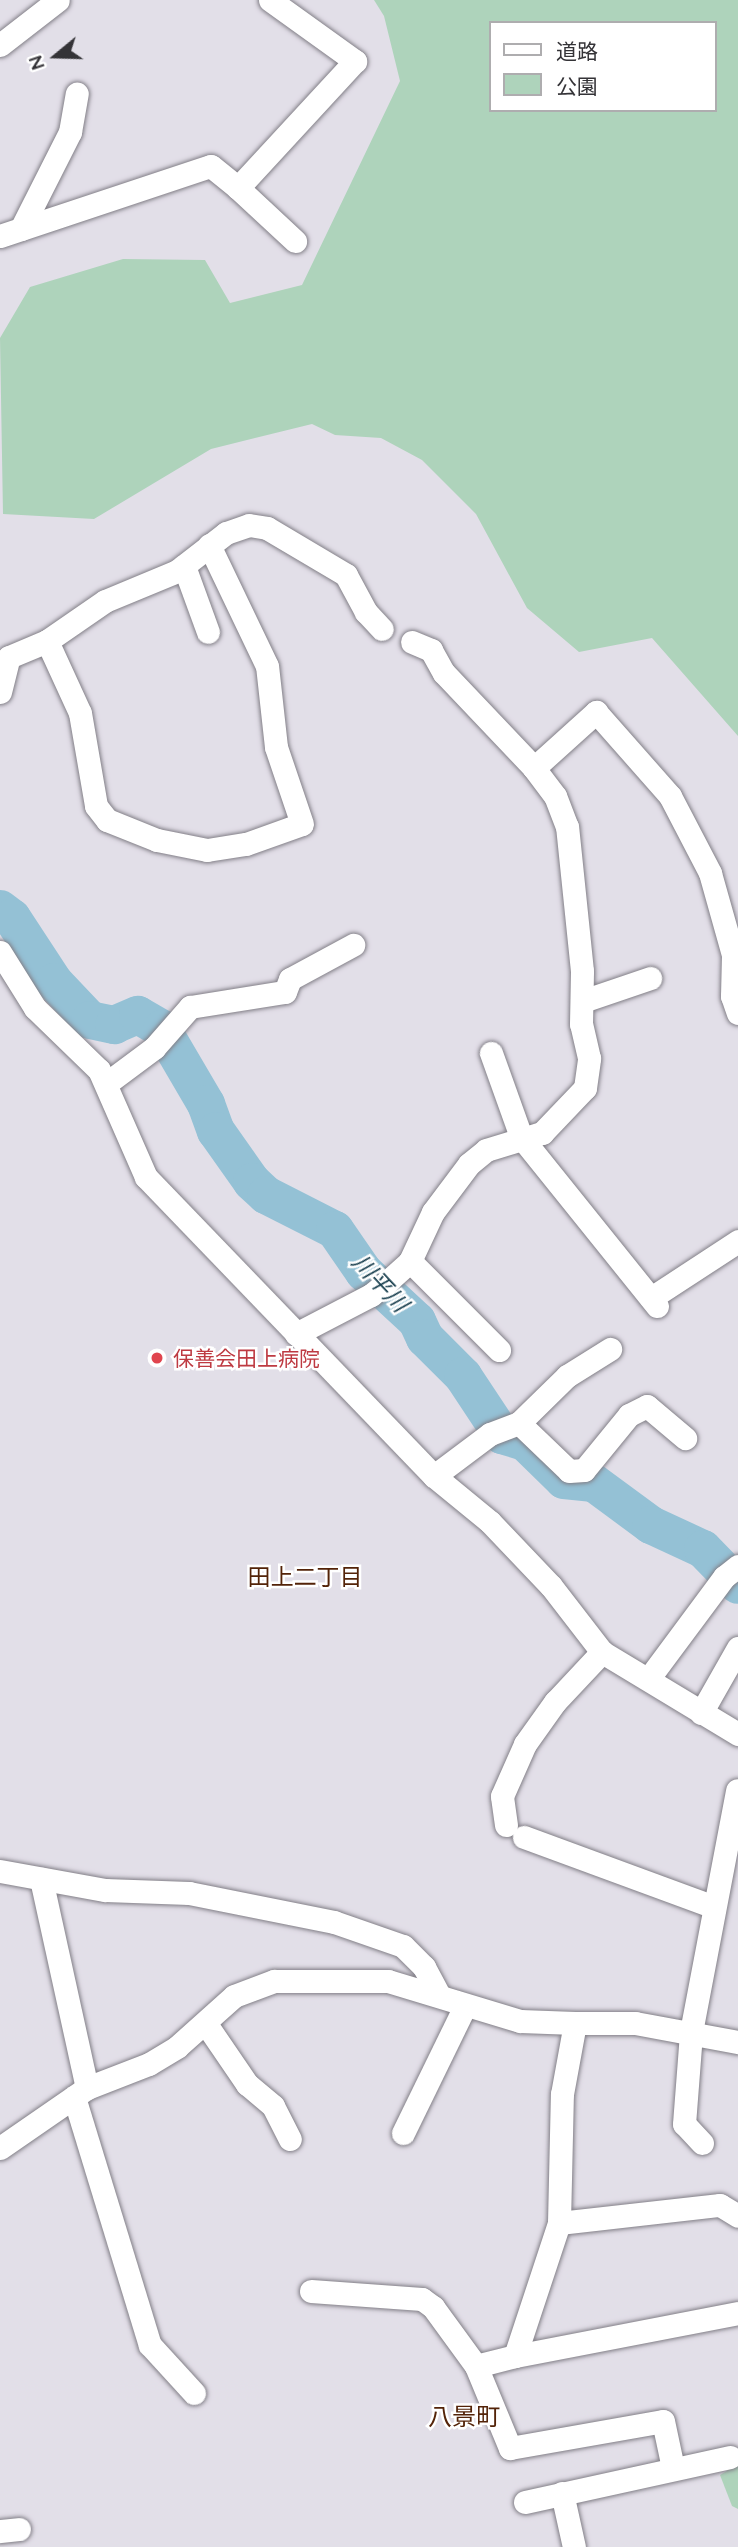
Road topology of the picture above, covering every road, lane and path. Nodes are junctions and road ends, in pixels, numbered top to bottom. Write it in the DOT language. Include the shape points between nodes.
graph roads {
  1 [pos="58,0"];
  2 [pos="270,0"];
  3 [pos="0,45"];
  4 [pos="77,94"];
  5 [pos="238,188"];
  6 [pos="10,232"];
  7 [pos="295,241"];
  8 [pos="208,545"];
  9 [pos="184,566"];
  10 [pos="382,629"];
  11 [pos="208,632"];
  12 [pos="47,641"];
  13 [pos="412,642"];
  14 [pos="0,692"];
  15 [pos="534,768"];
  16 [pos="353,945"];
  17 [pos="0,952"];
  18 [pos="650,978"];
  19 [pos="583,1001"];
  20 [pos="738,1013"];
  21 [pos="491,1053"];
  22 [pos="107,1083"];
  23 [pos="521,1137"];
  24 [pos="738,1241"];
  25 [pos="410,1261"];
  26 [pos="296,1334"];
  27 [pos="610,1349"];
  28 [pos="499,1350"];
  29 [pos="504,1429"];
  30 [pos="685,1438"];
  31 [pos="434,1476"];
  32 [pos="732,1570"];
  33 [pos="738,1648"];
  34 [pos="602,1652"];
  35 [pos="649,1678"];
  36 [pos="701,1713"];
  37 [pos="738,1734"];
  38 [pos="737,1790"];
  39 [pos="0,1871"];
  40 [pos="41,1879"];
  41 [pos="712,1906"];
  42 [pos="439,1995"];
  43 [pos="465,2006"];
  44 [pos="575,2023"];
  45 [pos="205,2024"];
  46 [pos="691,2032"];
  47 [pos="738,2042"];
  48 [pos="80,2092"];
  49 [pos="403,2133"];
  50 [pos="289,2139"];
  51 [pos="702,2143"];
  52 [pos="0,2148"];
  53 [pos="738,2216"];
  54 [pos="559,2223"];
  55 [pos="311,2291"];
  56 [pos="738,2313"];
  57 [pos="515,2356"];
  58 [pos="476,2365"];
  59 [pos="194,2393"];
  60 [pos="730,2457"];
  61 [pos="673,2468"];
  62 [pos="562,2493"];
  63 [pos="525,2502"];
  64 [pos="574,2547"];
  1 -- 3 [label="street"];
  2 -- 5 [label="street" via="355,61"];
  4 -- 6 [label="street" via="70,132"];
  5 -- 6 [label="street" via="211,166"];
  5 -- 7 [label="street"];
  8 -- 9 [label="street"];
  8 -- 10 [label="street" via="249,525 267,528 346,575 366,612"];
  8 -- 12 [label="street" via="267,666 276,747 302,824 246,844 207,850 157,840 107,820 96,806 80,713"];
  9 -- 11 [label="street"];
  9 -- 12 [label="street" via="105,600"];
  12 -- 14 [label="street" via="9,657"];
  13 -- 15 [label="street" via="430,650 444,673"];
  15 -- 19 [label="street" via="555,796 567,827"];
  15 -- 20 [label="street" via="596,712 670,796 710,873 733,955 733,996"];
  16 -- 22 [label="street" via="290,979 285,992 190,1007 154,1048"];
  17 -- 22 [label="street" via="35,1009 90,1060"];
  18 -- 19 [label="street"];
  19 -- 23 [label="street" via="589,1058 585,1088 542,1133"];
  21 -- 23 [label="street"];
  22 -- 26 [label="street" via="146,1177"];
  23 -- 24 [label="street" via="654,1302"];
  23 -- 25 [label="street" via="486,1150 469,1164 433,1212"];
  25 -- 26 [label="street" via="379,1288"];
  25 -- 28 [label="street"];
  26 -- 31 [label="street"];
  27 -- 29 [label="street" via="567,1376"];
  29 -- 30 [label="street" via="569,1471 584,1470 629,1415 647,1406"];
  29 -- 31 [label="street"];
  31 -- 34 [label="street" via="490,1522 551,1586"];
  32 -- 35 [label="street"];
  33 -- 36 [label="street"];
  34 -- 35 [label="street"];
  34 -- 41 [label="street" via="555,1702 526,1744 502,1796 515,1831"];
  35 -- 36 [label="street"];
  36 -- 37 [label="street"];
  38 -- 41 [label="street"];
  39 -- 40 [label="street"];
  40 -- 42 [label="street" via="105,1890 189,1893 334,1922 403,1946 424,1967"];
  40 -- 48 [label="street"];
  41 -- 46 [label="street"];
  42 -- 43 [label="street"];
  42 -- 45 [label="street" via="388,1980 274,1981 234,1996"];
  43 -- 44 [label="street" via="520,2021"];
  43 -- 49 [label="street"];
  44 -- 46 [label="street" via="635,2023"];
  44 -- 54 [label="street" via="562,2094"];
  45 -- 48 [label="street" via="149,2064"];
  45 -- 50 [label="street" via="247,2084 273,2106"];
  46 -- 47 [label="street"];
  46 -- 51 [label="street" via="684,2124"];
  48 -- 52 [label="street"];
  48 -- 59 [label="street" via="150,2345"];
  53 -- 54 [label="street" via="720,2205"];
  54 -- 57 [label="street"];
  55 -- 58 [label="street" via="405,2294 422,2299"];
  56 -- 57 [label="street"];
  57 -- 58 [label="street"];
  58 -- 61 [label="street" via="510,2448 663,2421"];
  60 -- 61 [label="street"];
  61 -- 62 [label="street"];
  62 -- 63 [label="street"];
  62 -- 64 [label="street"];
}
